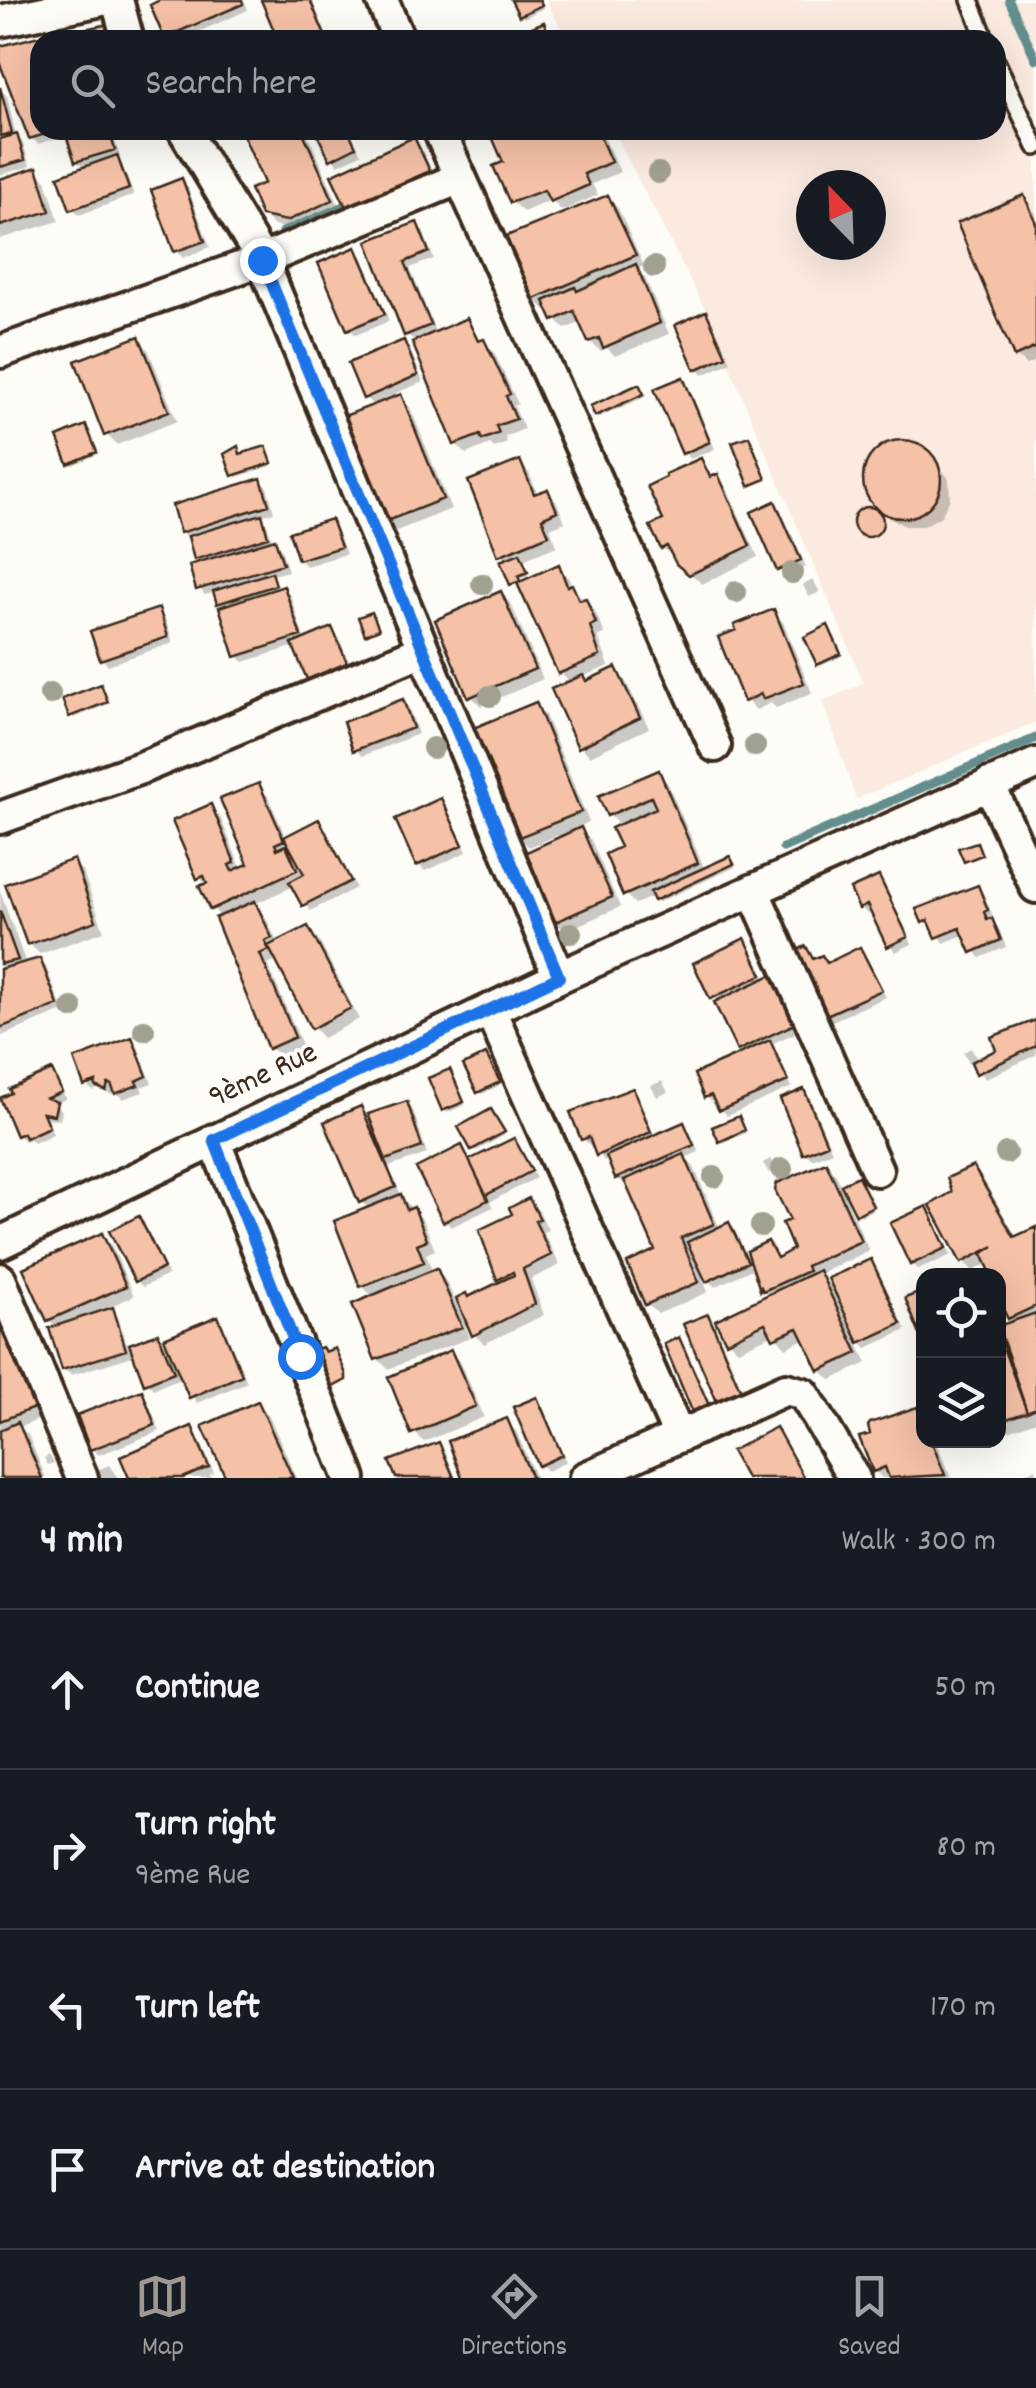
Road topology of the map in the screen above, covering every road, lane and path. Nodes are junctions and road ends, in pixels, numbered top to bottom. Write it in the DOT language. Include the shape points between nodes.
graph roads {
  1 [pos="102,0"];
  2 [pos="116,0"];
  3 [pos="382,0"];
  4 [pos="970,0"];
  5 [pos="0,21"];
  6 [pos="125,30"];
  7 [pos="396,30"];
  8 [pos="982,30"];
  9 [pos="1006,82"];
  10 [pos="190,140"];
  11 [pos="443,140"];
  12 [pos="1036,147"];
  13 [pos="460,178"];
  14 [pos="262,260"];
  15 [pos="0,352"];
  16 [pos="422,652"];
  17 [pos="715,746"];
  18 [pos="1036,764"];
  19 [pos="989,784"];
  20 [pos="0,818"];
  21 [pos="1036,887"];
  22 [pos="753,890"];
  23 [pos="559,977"];
  24 [pos="490,1010"];
  25 [pos="214,1140"];
  26 [pos="877,1170"];
  27 [pos="0,1242"];
  28 [pos="0,1279"];
  29 [pos="679,1436"];
  30 [pos="82,1478"];
  31 [pos="350,1478"];
  32 [pos="585,1478"];
  33 [pos="854,1478"];
  1 -- 5 [label="street"];
  2 -- 6 [label="street"];
  3 -- 7 [label="street"];
  4 -- 8 [label="lane"];
  9 -- 12 [label="lane"];
  10 -- 14 [label="street"];
  11 -- 13 [label="street"];
  13 -- 14 [label="street"];
  13 -- 17 [label="street"];
  14 -- 15 [label="street"];
  14 -- 16 [label="street"];
  16 -- 20 [label="street" via="146,766"];
  16 -- 23 [label="street"];
  18 -- 19 [label="street, 9ème Rue"];
  19 -- 21 [label="street"];
  19 -- 22 [label="street, 9ème Rue"];
  22 -- 23 [label="street, 9ème Rue"];
  22 -- 26 [label="street"];
  23 -- 24 [label="street, 9ème Rue"];
  24 -- 25 [label="street, 9ème Rue"];
  24 -- 29 [label="street"];
  25 -- 27 [label="street, 9ème Rue"];
  25 -- 31 [label="street"];
  28 -- 30 [label="street"];
  29 -- 32 [label="street"];
  29 -- 33 [label="street" via="786,1389 804,1394"];
}
